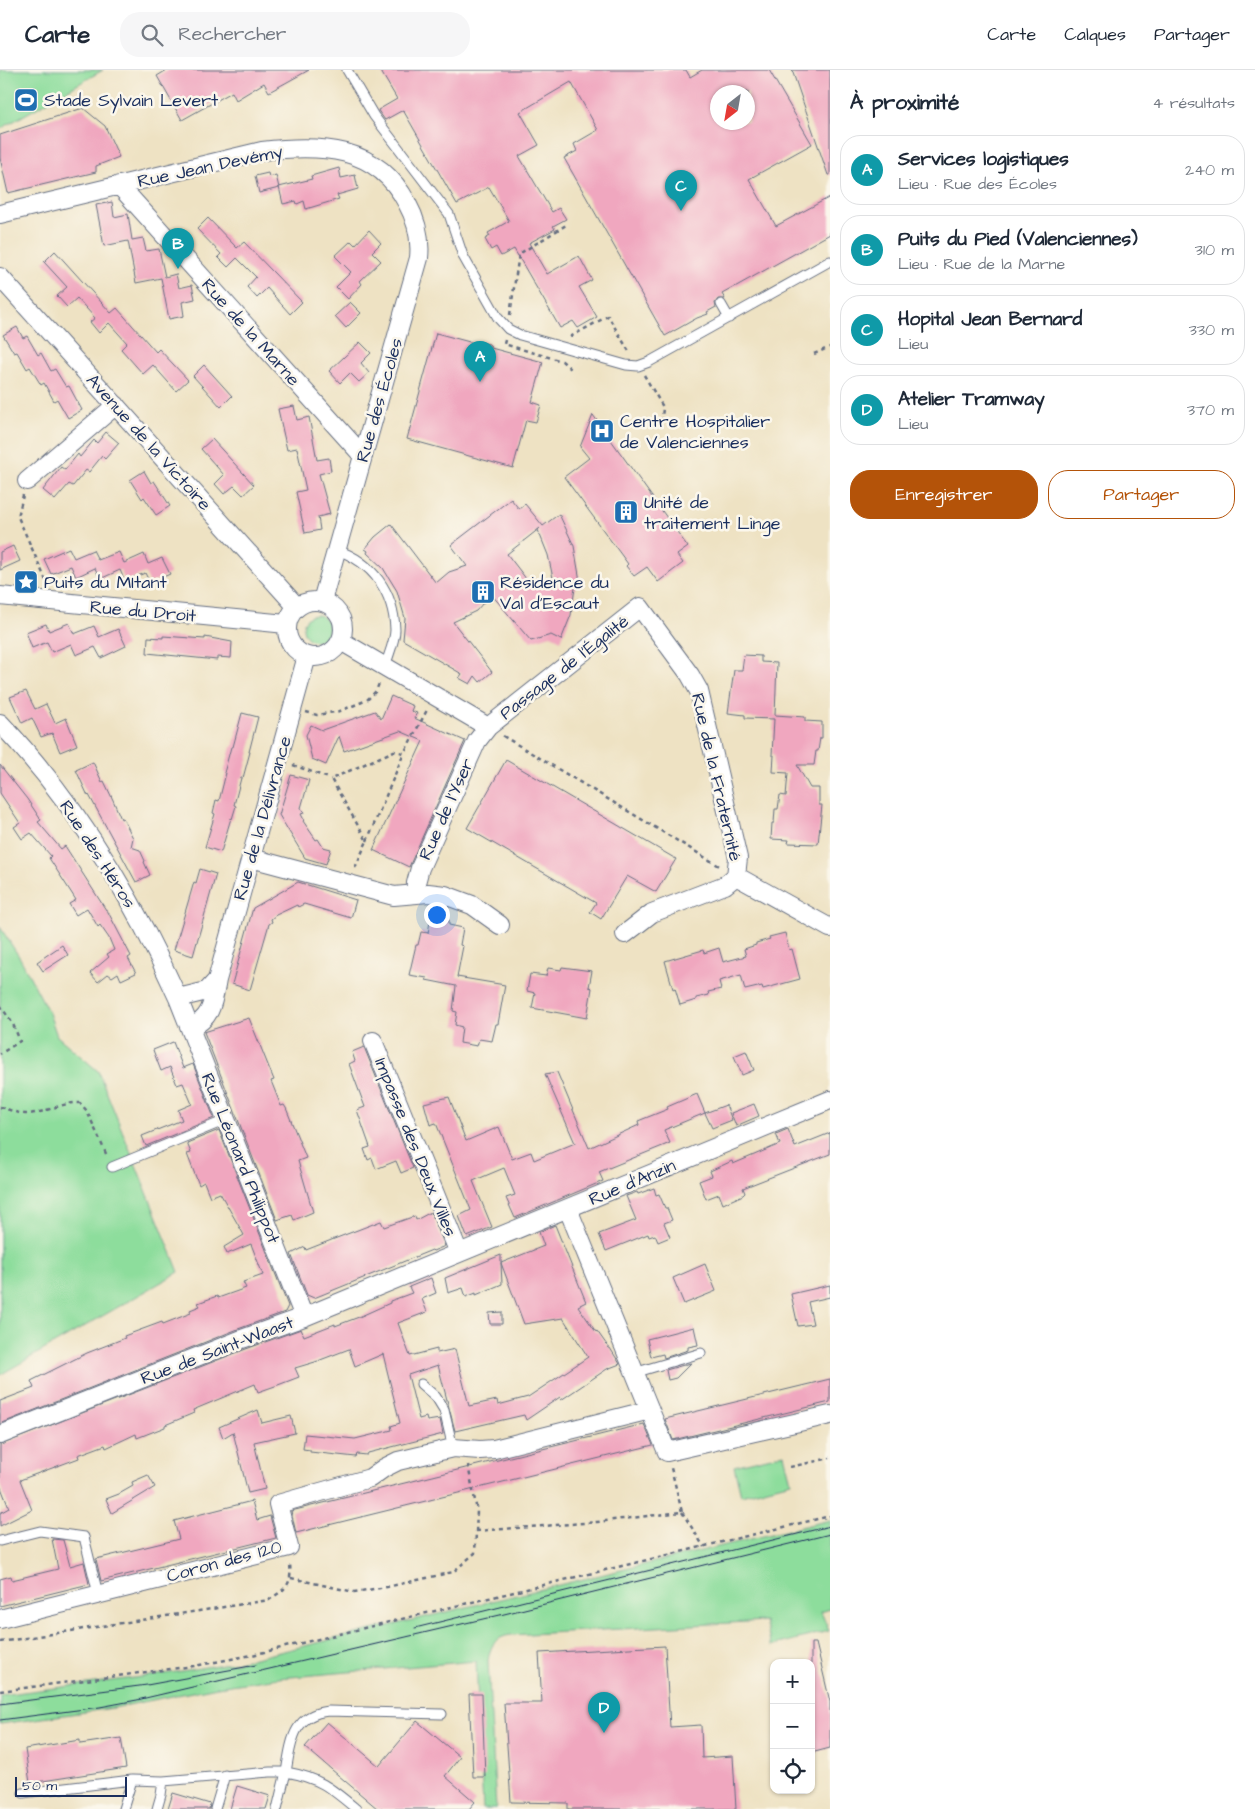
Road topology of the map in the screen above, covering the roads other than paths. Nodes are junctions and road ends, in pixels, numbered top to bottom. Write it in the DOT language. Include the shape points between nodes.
graph roads {
  1 [pos="347,70"];
  2 [pos="119,185"];
  3 [pos="405,200"];
  4 [pos="0,214"];
  5 [pos="830,261"];
  6 [pos="0,277"];
  7 [pos="721,304"];
  8 [pos="729,318"];
  9 [pos="116,404"];
  10 [pos="363,456"];
  11 [pos="27,481"];
  12 [pos="337,550"];
  13 [pos="0,596"];
  14 [pos="322,601"];
  15 [pos="297,606"];
  16 [pos="640,607"];
  17 [pos="286,624"];
  18 [pos="341,641"];
  19 [pos="307,656"];
  20 [pos="385,668"];
  21 [pos="0,723"];
  22 [pos="488,727"];
  23 [pos="251,858"];
  24 [pos="736,876"];
  25 [pos="415,894"];
  26 [pos="500,925"];
  27 [pos="830,928"];
  28 [pos="625,934"];
  29 [pos="217,980"];
  30 [pos="178,998"];
  31 [pos="190,1028"];
  32 [pos="373,1041"];
  33 [pos="830,1100"];
  34 [pos="226,1120"];
  35 [pos="112,1168"];
  36 [pos="568,1209"];
  37 [pos="459,1253"];
  38 [pos="434,1264"];
  39 [pos="304,1317"];
  40 [pos="701,1352"];
  41 [pos="634,1373"];
  42 [pos="421,1384"];
  43 [pos="650,1410"];
  44 [pos="830,1416"];
  45 [pos="0,1435"];
  46 [pos="463,1448"];
  47 [pos="0,1541"];
  48 [pos="98,1594"];
  49 [pos="0,1619"];
  50 [pos="442,1714"];
  51 [pos="286,1772"];
  52 [pos="225,1775"];
  53 [pos="132,1780"];
  54 [pos="163,1781"];
  55 [pos="23,1793"];
  56 [pos="123,1809"];
  57 [pos="157,1809"];
  58 [pos="215,1809"];
  59 [pos="277,1809"];
  60 [pos="356,1809"];
  1 -- 8 [label="lane" via="374,116 449,214 463,256 498,318 508,329 565,348 638,366"];
  2 -- 3 [label="street, Rue Jean Devémy" via="262,151 313,149 340,151 367,160 385,172"];
  2 -- 4 [label="street, Rue Jean Devémy"];
  2 -- 10 [label="street, Rue de la Marne"];
  3 -- 10 [label="street, Rue des Écoles" via="418,229 419,258"];
  5 -- 8 [label="lane"];
  6 -- 9 [label="street, Avenue de la Victoire"];
  7 -- 8 [label="lane"];
  9 -- 11 [label="street"];
  9 -- 15 [label="street, Avenue de la Victoire"];
  10 -- 12 [label="street, Rue des Écoles"];
  12 -- 14 [label="street, Rue des Écoles"];
  12 -- 20 [label="lane" via="357,559 379,578 391,602 395,631"];
  13 -- 17 [label="street, Rue du Droit"];
  14 -- 15 [label="street" via="309,601"];
  14 -- 18 [label="street" via="341,617"];
  15 -- 17 [label="street"];
  16 -- 22 [label="street, Passage de l'Égalité"];
  16 -- 24 [label="street, Rue de la Fraternité" via="699,691 738,858"];
  17 -- 19 [label="street" via="292,646"];
  18 -- 19 [label="street" via="327,655"];
  18 -- 20 [label="street"];
  19 -- 23 [label="street, Rue de la Délivrance"];
  20 -- 22 [label="street"];
  21 -- 30 [label="street, Rue des Héros" via="42,771 98,850 138,917"];
  22 -- 25 [label="street, Rue de l'Yser" via="477,741 420,868"];
  23 -- 25 [label="street" via="394,896"];
  23 -- 29 [label="street, Rue de la Délivrance"];
  24 -- 27 [label="street"];
  24 -- 28 [label="street" via="718,888 652,913"];
  25 -- 26 [label="street" via="437,894 464,901"];
  29 -- 30 [label="street" via="207,991"];
  29 -- 31 [label="street, Rue de la Délivrance" via="209,1012"];
  30 -- 31 [label="street, Rue Léonard Philippot"];
  31 -- 34 [label="street, Rue Léonard Philippot"];
  32 -- 37 [label="street, Impasse des Deux Villes"];
  33 -- 36 [label="street, Rue d'Anzin"];
  34 -- 35 [label="lane"];
  34 -- 39 [label="street, Rue Léonard Philippot"];
  36 -- 37 [label="street, Rue d'Anzin"];
  36 -- 41 [label="street"];
  37 -- 38 [label="street, Rue d'Anzin"];
  38 -- 39 [label="street, Rue de Saint-Waast"];
  39 -- 45 [label="street, Rue de Saint-Waast"];
  40 -- 41 [label="lane"];
  41 -- 43 [label="street"];
  42 -- 46 [label="lane" via="436,1397"];
  43 -- 44 [label="street" via="667,1452"];
  43 -- 46 [label="street" via="494,1449"];
  46 -- 48 [label="street, Coron des 120" via="398,1461 370,1478 278,1504 289,1547"];
  47 -- 48 [label="lane" via="40,1531 84,1538"];
  48 -- 49 [label="street, Coron des 120"];
  50 -- 51 [label="lane" via="320,1712 308,1718 294,1732"];
  51 -- 52 [label="lane"];
  51 -- 59 [label="lane"];
  51 -- 60 [label="lane" via="319,1781"];
  52 -- 54 [label="lane"];
  52 -- 58 [label="lane"];
  53 -- 54 [label="lane"];
  53 -- 55 [label="lane"];
  53 -- 56 [label="lane"];
  54 -- 57 [label="lane"];
}
